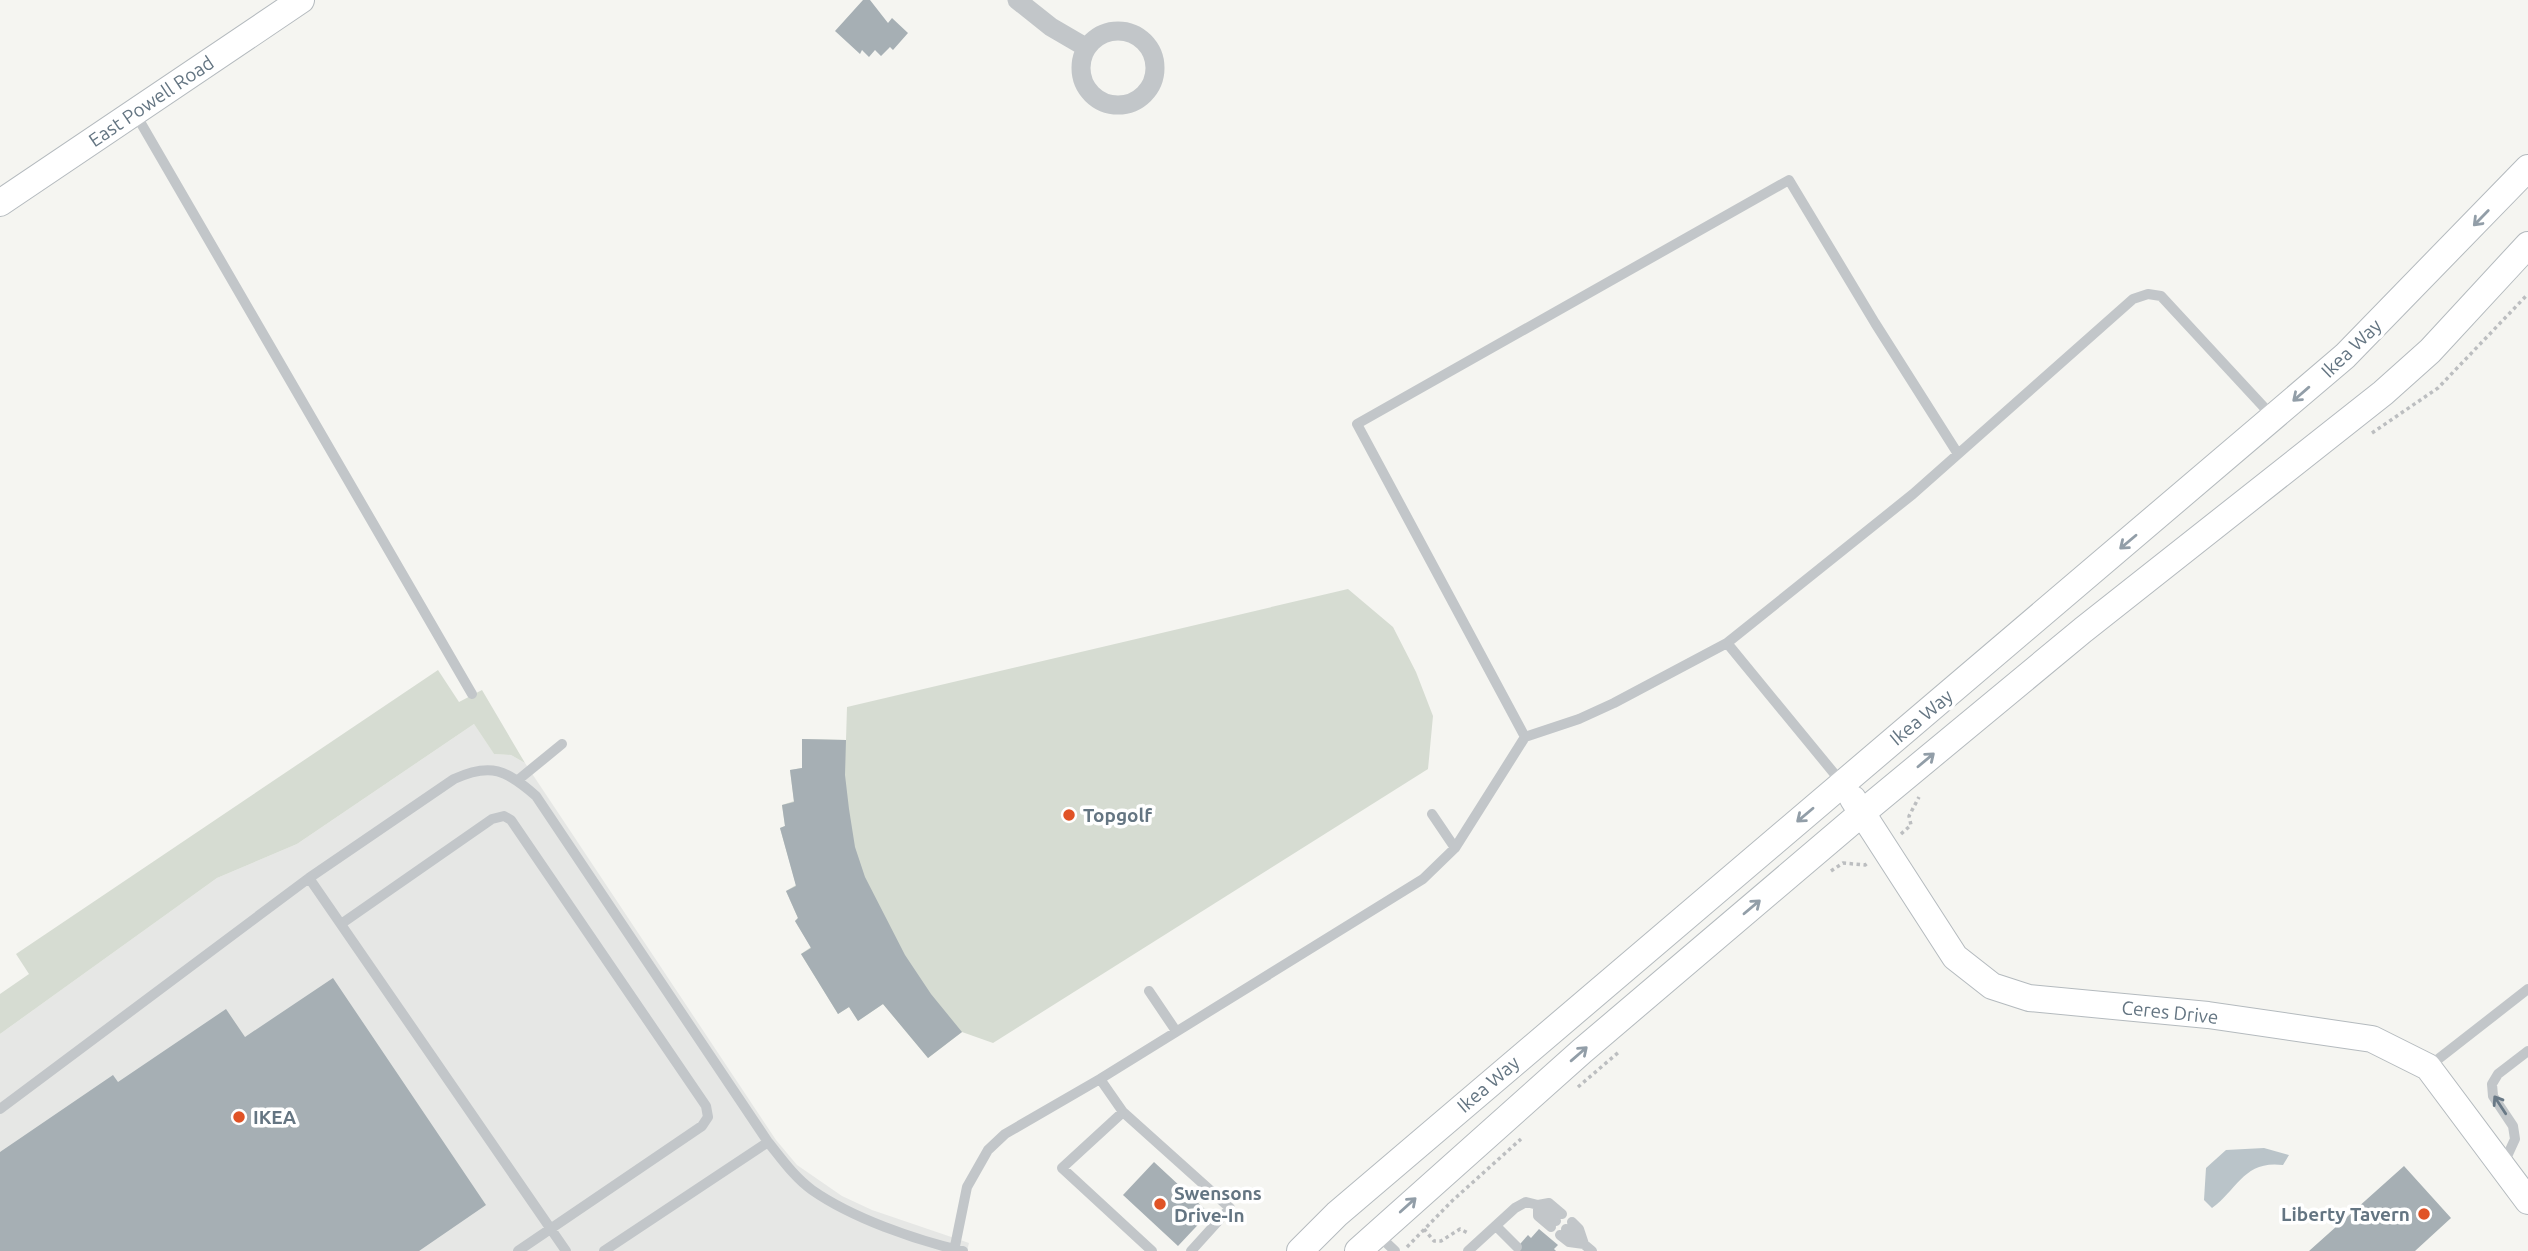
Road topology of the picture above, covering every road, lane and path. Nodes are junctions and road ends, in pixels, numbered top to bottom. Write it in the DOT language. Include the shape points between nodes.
graph roads {
  1 [pos="301,0"];
  2 [pos="1017,0"];
  3 [pos="1087,48"];
  4 [pos="134,112"];
  5 [pos="2528,168"];
  6 [pos="0,203"];
  7 [pos="2528,245"];
  8 [pos="2528,294"];
  9 [pos="2273,418"];
  10 [pos="2369,435"];
  11 [pos="1958,454"];
  12 [pos="1727,643"];
  13 [pos="472,694"];
  14 [pos="1525,737"];
  15 [pos="562,744"];
  16 [pos="518,780"];
  17 [pos="1842,783"];
  18 [pos="1928,789"];
  19 [pos="1862,813"];
  20 [pos="1432,814"];
  21 [pos="1455,848"];
  22 [pos="1884,848"];
  23 [pos="1832,871"];
  24 [pos="309,878"];
  25 [pos="341,923"];
  26 [pos="2528,989"];
  27 [pos="1149,990"];
  28 [pos="1176,1031"];
  29 [pos="1620,1051"];
  30 [pos="2528,1051"];
  31 [pos="2428,1067"];
  32 [pos="1100,1079"];
  33 [pos="1578,1087"];
  34 [pos="0,1109"];
  35 [pos="1123,1112"];
  36 [pos="1529,1131"];
  37 [pos="768,1142"];
  38 [pos="2503,1167"];
  39 [pos="2528,1201"];
  40 [pos="1538,1205"];
  41 [pos="1496,1226"];
  42 [pos="551,1229"];
  43 [pos="1424,1229"];
  44 [pos="1566,1229"];
  45 [pos="1477,1243"];
  46 [pos="1376,1245"];
  47 [pos="1517,1247"];
  48 [pos="1588,1248"];
  49 [pos="957,1250"];
  50 [pos="518,1251"];
  51 [pos="566,1251"];
  52 [pos="604,1251"];
  53 [pos="1152,1251"];
  54 [pos="1191,1251"];
  55 [pos="1300,1251"];
  56 [pos="1403,1251"];
  57 [pos="1468,1251"];
  1 -- 4 [label="main road, East Powell Road"];
  2 -- 3 [label="street"];
  4 -- 6 [label="main road, East Powell Road"];
  4 -- 13 [label="lane"];
  5 -- 9 [label="main road, Ikea Way, one-way" via="2345,356"];
  19 -- 7 [label="main road, Ikea Way, one-way" via="2083,630 2382,393 2430,351"];
  8 -- 10 [label="path" via="2438,388"];
  9 -- 11 [label="lane" via="2161,296 2148,294 2133,299"];
  9 -- 17 [label="main road, Ikea Way, one-way"];
  11 -- 12 [label="lane"];
  11 -- 14 [label="lane" via="1789,180 1356,424"];
  12 -- 14 [label="lane" via="1614,704"];
  12 -- 17 [label="lane"];
  14 -- 21 [label="lane"];
  15 -- 16 [label="lane"];
  16 -- 24 [label="lane" via="498,771 474,770 454,779"];
  16 -- 37 [label="lane" via="536,796"];
  17 -- 19 [label="main road, Ceres Drive"];
  17 -- 55 [label="main road, Ikea Way, one-way" via="1358,1196"];
  18 -- 22 [label="path" via="1917,798 1909,816 1911,825"];
  19 -- 22 [label="main road, Ceres Drive"];
  46 -- 19 [label="main road, Ikea Way, one-way" via="1582,1051"];
  20 -- 21 [label="lane"];
  21 -- 28 [label="lane" via="1423,879"];
  22 -- 23 [label="path" via="1865,865 1843,863"];
  22 -- 31 [label="main road, Ceres Drive" via="1955,957 1992,986 2029,998 2208,1015 2372,1039"];
  24 -- 25 [label="lane"];
  24 -- 34 [label="lane"];
  25 -- 42 [label="lane"];
  25 -- 42 [label="lane" via="492,819 504,816 511,820 535,854 706,1106 708,1117 702,1126"];
  26 -- 31 [label="lane"];
  27 -- 28 [label="lane"];
  28 -- 32 [label="lane"];
  29 -- 33 [label="path"];
  38 -- 30 [label="lane, one-way" via="2515,1139 2514,1126 2493,1096 2492,1084"];
  31 -- 38 [label="main road, Ceres Drive"];
  32 -- 35 [label="lane"];
  32 -- 49 [label="lane" via="1005,1134 988,1150 967,1187"];
  35 -- 53 [label="lane" via="1062,1168"];
  35 -- 54 [label="lane" via="1230,1208"];
  36 -- 43 [label="path"];
  37 -- 49 [label="lane" via="811,1189 878,1223"];
  37 -- 52 [label="lane"];
  38 -- 39 [label="main road, Ceres Drive"];
  40 -- 40 [label="lane" via="1538,1216 1556,1221 1549,1203"];
  40 -- 41 [label="lane" via="1526,1202"];
  41 -- 45 [label="lane"];
  41 -- 47 [label="lane"];
  42 -- 50 [label="lane"];
  42 -- 51 [label="lane"];
  43 -- 45 [label="path" via="1434,1241 1464,1229"];
  43 -- 56 [label="path"];
  44 -- 48 [label="lane"];
  45 -- 57 [label="lane"];
}
